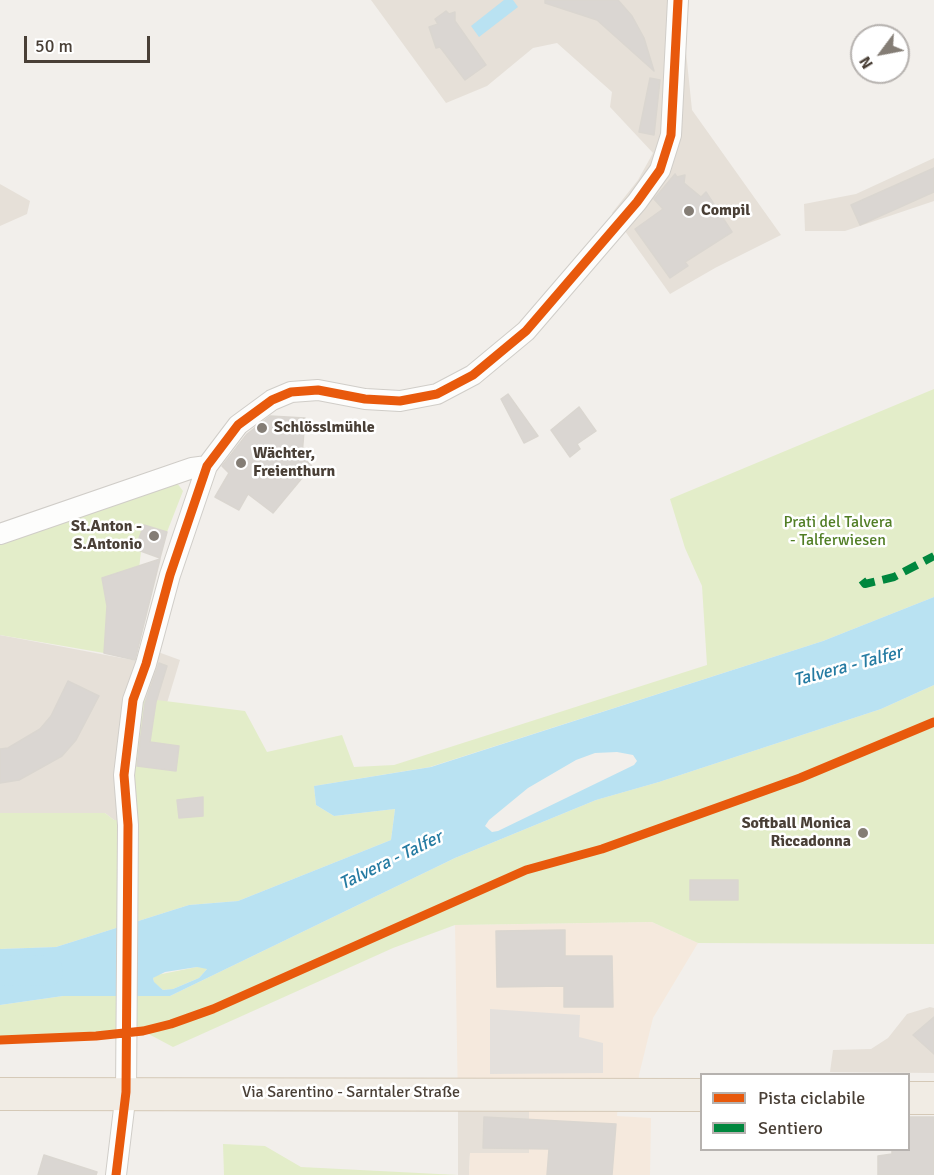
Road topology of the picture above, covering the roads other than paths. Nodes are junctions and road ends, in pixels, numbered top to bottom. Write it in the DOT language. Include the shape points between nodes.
graph roads {
  1 [pos="678,0"];
  2 [pos="207,466"];
  3 [pos="0,534"];
  4 [pos="126,1080"];
  5 [pos="0,1094"];
  6 [pos="700,1095"];
  7 [pos="910,1098"];
  8 [pos="934,1098"];
  9 [pos="116,1175"];
  1 -- 2 [label="street" via="671,135 660,170 526,331 473,375 437,394 400,400 365,399 318,390 291,392 272,400 238,425"];
  2 -- 3 [label="street"];
  2 -- 4 [label="street" via="133,700 124,775 128,825"];
  4 -- 5 [label="main road, Via Sarentino - Sarntaler Straße"];
  4 -- 6 [label="main road, Via Sarentino - Sarntaler Straße"];
  4 -- 9 [label="street"];
  7 -- 8 [label="main road"];
}
